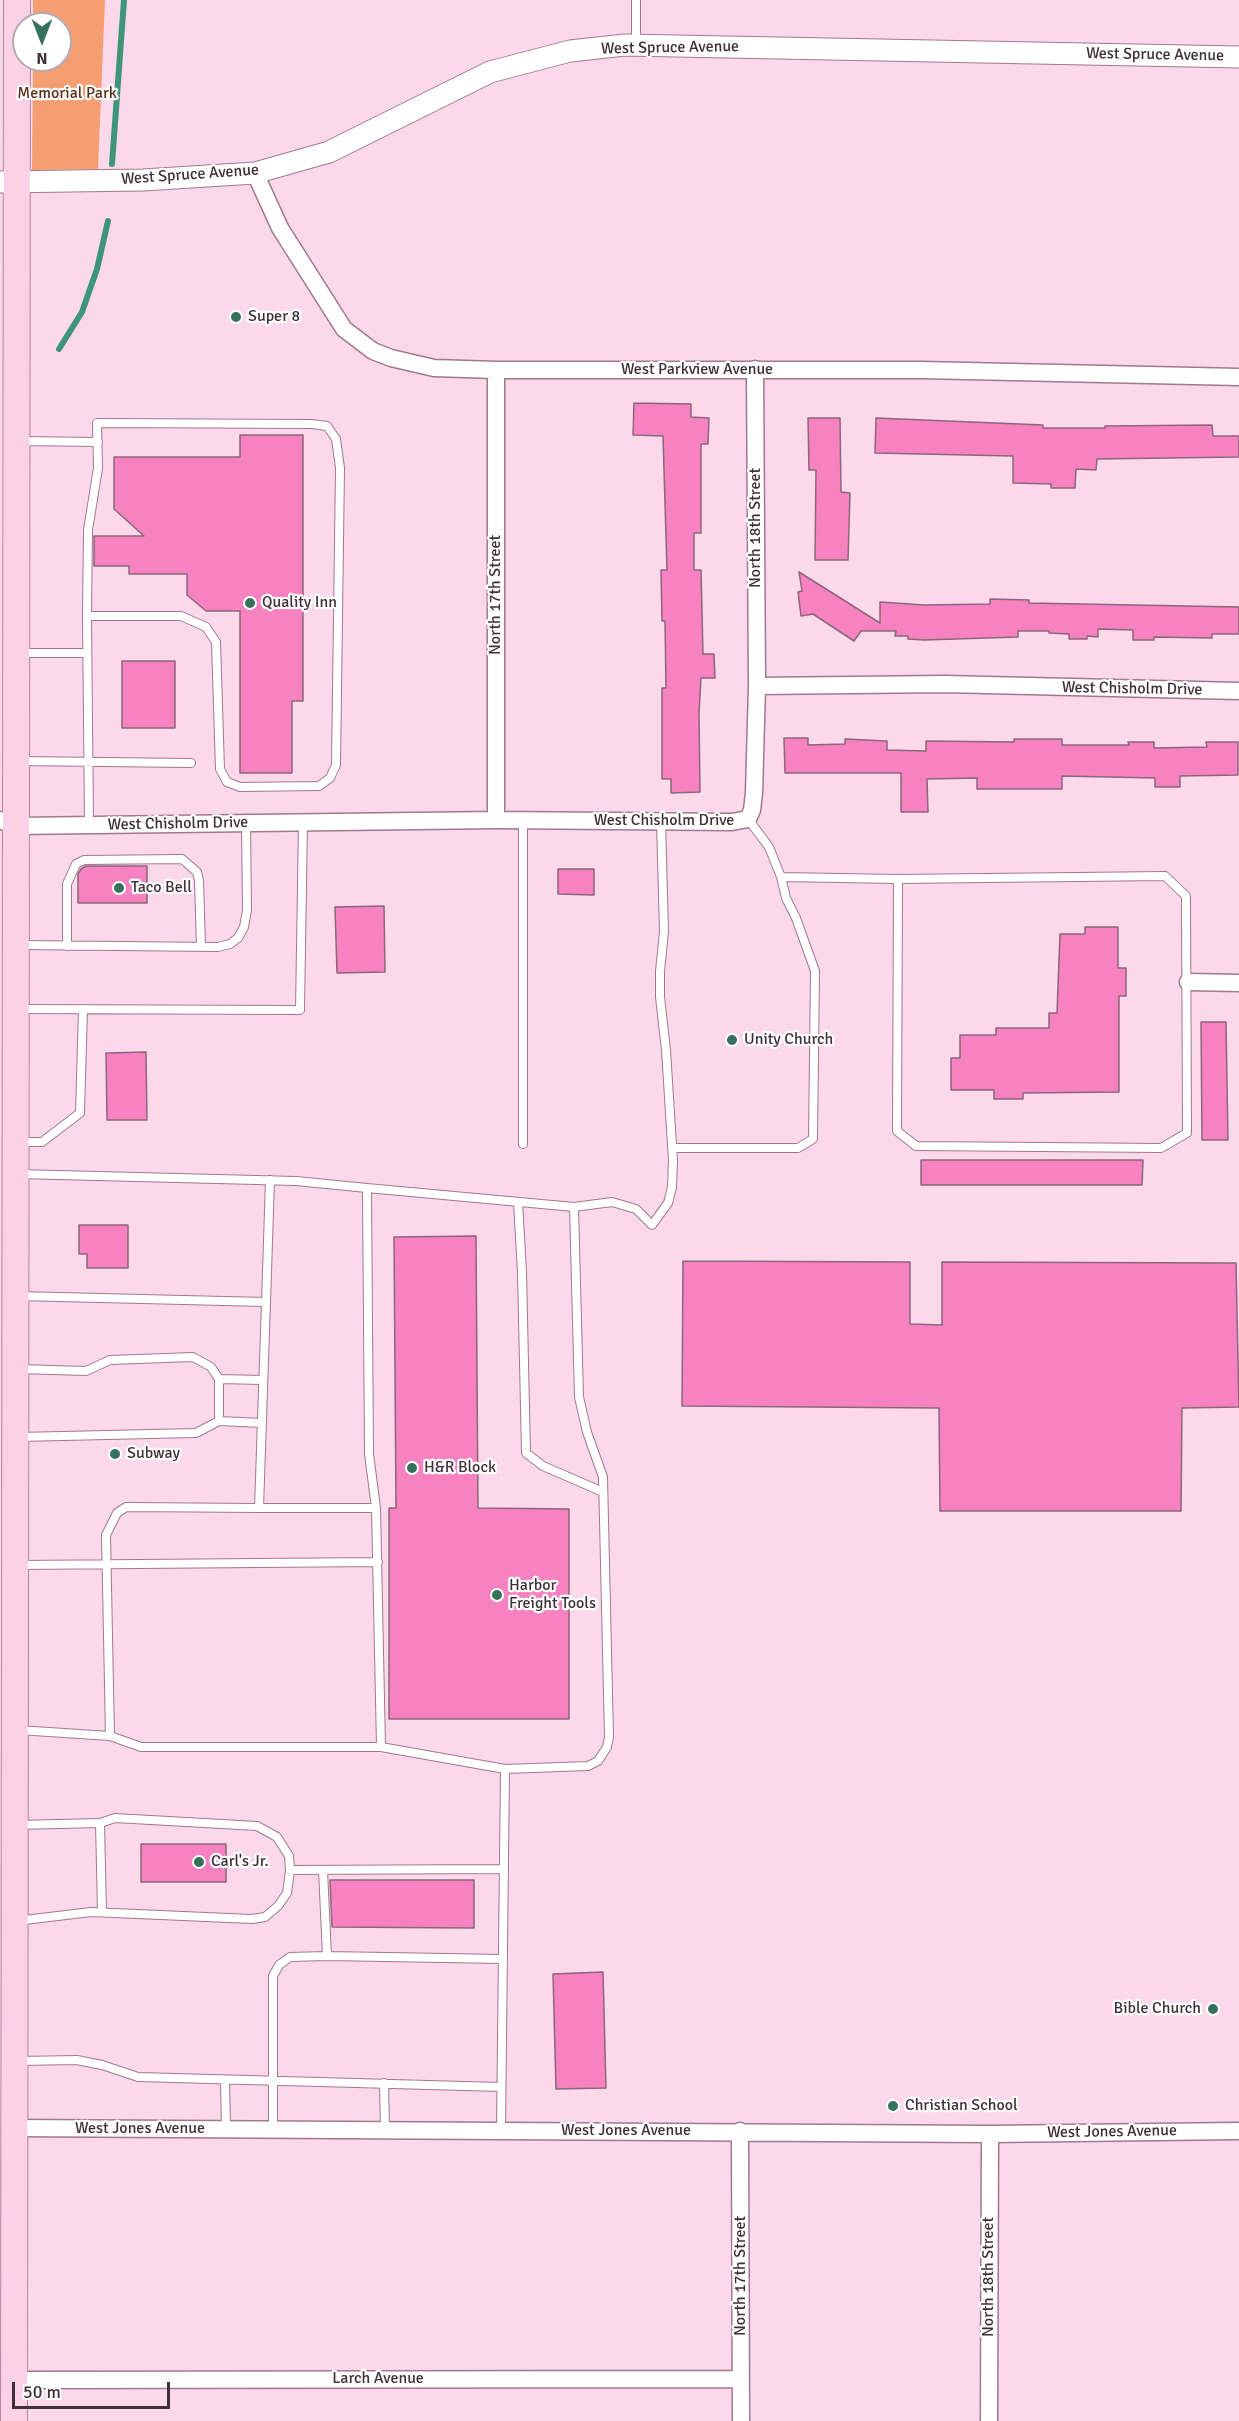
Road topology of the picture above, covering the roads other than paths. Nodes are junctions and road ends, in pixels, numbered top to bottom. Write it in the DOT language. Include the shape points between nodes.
graph roads {
  1 [pos="17,0"];
  2 [pos="636,0"];
  3 [pos="636,45"];
  4 [pos="1239,57"];
  5 [pos="255,173"];
  6 [pos="8,181"];
  7 [pos="755,369"];
  8 [pos="496,370"];
  9 [pos="1239,377"];
  10 [pos="16,441"];
  11 [pos="98,442"];
  12 [pos="87,616"];
  13 [pos="15,653"];
  14 [pos="87,653"];
  15 [pos="757,686"];
  16 [pos="1239,691"];
  17 [pos="15,761"];
  18 [pos="88,762"];
  19 [pos="191,763"];
  20 [pos="748,819"];
  21 [pos="496,820"];
  22 [pos="523,820"];
  23 [pos="661,821"];
  24 [pos="303,822"];
  25 [pos="7,823"];
  26 [pos="246,823"];
  27 [pos="89,825"];
  28 [pos="781,877"];
  29 [pos="897,879"];
  30 [pos="15,945"];
  31 [pos="68,946"];
  32 [pos="201,947"];
  33 [pos="1188,982"];
  34 [pos="1239,983"];
  35 [pos="15,1009"];
  36 [pos="83,1009"];
  37 [pos="15,1142"];
  38 [pos="523,1144"];
  39 [pos="672,1148"];
  40 [pos="15,1174"];
  41 [pos="270,1180"];
  42 [pos="367,1188"];
  43 [pos="518,1202"];
  44 [pos="574,1207"];
  45 [pos="15,1295"];
  46 [pos="266,1302"];
  47 [pos="14,1369"];
  48 [pos="219,1379"];
  49 [pos="263,1380"];
  50 [pos="219,1421"];
  51 [pos="262,1423"];
  52 [pos="14,1437"];
  53 [pos="603,1492"];
  54 [pos="259,1508"];
  55 [pos="376,1508"];
  56 [pos="378,1562"];
  57 [pos="105,1564"];
  58 [pos="14,1565"];
  59 [pos="14,1730"];
  60 [pos="110,1736"];
  61 [pos="381,1747"];
  62 [pos="505,1769"];
  63 [pos="100,1823"];
  64 [pos="7,1825"];
  65 [pos="504,1869"];
  66 [pos="290,1870"];
  67 [pos="323,1870"];
  68 [pos="102,1912"];
  69 [pos="14,1921"];
  70 [pos="327,1956"];
  71 [pos="502,1959"];
  72 [pos="14,2061"];
  73 [pos="225,2080"];
  74 [pos="272,2081"];
  75 [pos="384,2083"];
  76 [pos="501,2086"];
  77 [pos="14,2128"];
  78 [pos="226,2129"];
  79 [pos="273,2129"];
  80 [pos="385,2130"];
  81 [pos="501,2130"];
  82 [pos="740,2131"];
  83 [pos="1239,2131"];
  84 [pos="990,2134"];
  85 [pos="7,2198"];
  86 [pos="741,2379"];
  87 [pos="14,2380"];
  88 [pos="14,2421"];
  89 [pos="741,2421"];
  90 [pos="989,2421"];
  1 -- 6 [label="main road"];
  2 -- 3 [label="lane"];
  3 -- 4 [label="street, West Spruce Avenue"];
  3 -- 5 [label="street, West Spruce Avenue" via="570,51 490,72 329,152"];
  5 -- 6 [label="street, West Spruce Avenue" via="143,180"];
  5 -- 8 [label="street, West Parkview Avenue" via="280,228 339,322 357,340 391,358 434,368"];
  6 -- 10 [label="main road"];
  7 -- 8 [label="street, West Parkview Avenue"];
  7 -- 9 [label="street, West Parkview Avenue"];
  7 -- 15 [label="street, North 18th Street"];
  8 -- 21 [label="street, North 17th Street"];
  10 -- 11 [label="lane"];
  10 -- 13 [label="main road"];
  11 -- 12 [label="lane" via="88,530"];
  11 -- 12 [label="lane" via="97,423 312,424 327,426 336,439 340,468 336,765 330,778 319,786 240,787 227,782 220,769 216,642 206,627 181,616"];
  12 -- 14 [label="lane"];
  13 -- 14 [label="lane"];
  13 -- 17 [label="main road"];
  14 -- 18 [label="lane"];
  15 -- 16 [label="street, West Chisholm Drive" via="945,684"];
  15 -- 20 [label="street, West Chisholm Drive" via="754,793"];
  17 -- 18 [label="lane"];
  17 -- 25 [label="main road"];
  18 -- 19 [label="lane"];
  18 -- 27 [label="lane"];
  20 -- 23 [label="street, West Chisholm Drive"];
  20 -- 28 [label="lane" via="769,847"];
  21 -- 22 [label="street, West Chisholm Drive"];
  21 -- 24 [label="street, West Chisholm Drive"];
  22 -- 23 [label="street, West Chisholm Drive"];
  22 -- 38 [label="lane"];
  23 -- 39 [label="lane" via="664,932 660,997"];
  24 -- 26 [label="street, West Chisholm Drive"];
  24 -- 36 [label="lane" via="300,1011"];
  25 -- 27 [label="street, West Chisholm Drive"];
  25 -- 30 [label="main road"];
  26 -- 27 [label="street, West Chisholm Drive"];
  26 -- 32 [label="lane" via="244,927 230,944"];
  28 -- 29 [label="lane"];
  28 -- 39 [label="lane" via="815,971 813,1139 798,1148"];
  29 -- 33 [label="lane" via="1165,876 1186,896"];
  29 -- 33 [label="lane" via="897,1131 916,1146 1161,1148 1186,1133"];
  30 -- 31 [label="lane"];
  30 -- 35 [label="main road"];
  31 -- 32 [label="lane"];
  31 -- 32 [label="lane" via="67,884 76,864 84,860 182,859 197,872 199,880"];
  33 -- 34 [label="street"];
  35 -- 36 [label="lane"];
  35 -- 37 [label="main road"];
  36 -- 37 [label="lane" via="80,1113 42,1142"];
  37 -- 40 [label="main road"];
  39 -- 44 [label="lane" via="668,1203 652,1225 636,1209 612,1202"];
  40 -- 41 [label="lane"];
  40 -- 45 [label="main road"];
  41 -- 42 [label="lane"];
  41 -- 46 [label="lane"];
  42 -- 43 [label="lane"];
  42 -- 55 [label="lane" via="369,1454"];
  43 -- 44 [label="lane"];
  43 -- 53 [label="lane" via="526,1453 543,1466"];
  44 -- 53 [label="lane" via="579,1397 603,1477"];
  45 -- 46 [label="lane"];
  45 -- 47 [label="main road"];
  46 -- 49 [label="lane"];
  47 -- 48 [label="lane" via="86,1371 110,1360 193,1357 211,1367"];
  47 -- 52 [label="main road"];
  48 -- 49 [label="lane"];
  48 -- 50 [label="lane"];
  49 -- 51 [label="lane"];
  50 -- 51 [label="lane"];
  50 -- 52 [label="lane" via="196,1433"];
  51 -- 54 [label="lane"];
  52 -- 58 [label="main road"];
  53 -- 62 [label="lane" via="607,1747 598,1761 588,1766"];
  54 -- 55 [label="lane"];
  54 -- 57 [label="lane" via="126,1507 117,1513 106,1535"];
  55 -- 56 [label="lane"];
  56 -- 57 [label="lane"];
  56 -- 61 [label="lane"];
  57 -- 58 [label="lane"];
  57 -- 60 [label="lane"];
  58 -- 59 [label="main road"];
  59 -- 60 [label="lane"];
  59 -- 64 [label="main road"];
  60 -- 61 [label="lane" via="141,1747"];
  61 -- 62 [label="lane"];
  62 -- 65 [label="lane"];
  63 -- 64 [label="lane"];
  63 -- 66 [label="lane" via="115,1818 257,1826 276,1838 289,1856"];
  63 -- 68 [label="lane"];
  64 -- 69 [label="main road"];
  65 -- 67 [label="lane"];
  65 -- 71 [label="lane"];
  66 -- 67 [label="lane"];
  66 -- 68 [label="lane" via="287,1893 265,1917"];
  67 -- 70 [label="lane"];
  68 -- 69 [label="lane"];
  69 -- 72 [label="main road"];
  70 -- 71 [label="lane"];
  70 -- 74 [label="lane" via="290,1957 273,1976"];
  71 -- 76 [label="lane"];
  72 -- 73 [label="lane" via="77,2060 138,2078"];
  72 -- 77 [label="main road"];
  73 -- 74 [label="lane"];
  73 -- 78 [label="lane"];
  74 -- 75 [label="lane"];
  74 -- 79 [label="lane"];
  75 -- 76 [label="lane"];
  75 -- 80 [label="lane"];
  76 -- 81 [label="lane"];
  77 -- 78 [label="street, West Jones Avenue"];
  77 -- 85 [label="main road"];
  78 -- 79 [label="street, West Jones Avenue"];
  79 -- 80 [label="street, West Jones Avenue"];
  80 -- 81 [label="street, West Jones Avenue"];
  81 -- 82 [label="street, West Jones Avenue"];
  82 -- 84 [label="street, West Jones Avenue"];
  82 -- 86 [label="street, North 17th Street"];
  83 -- 84 [label="street, West Jones Avenue"];
  84 -- 90 [label="street, North 18th Street"];
  85 -- 87 [label="main road"];
  86 -- 87 [label="street, Larch Avenue"];
  86 -- 89 [label="street, North 17th Street"];
  87 -- 88 [label="main road"];
}
